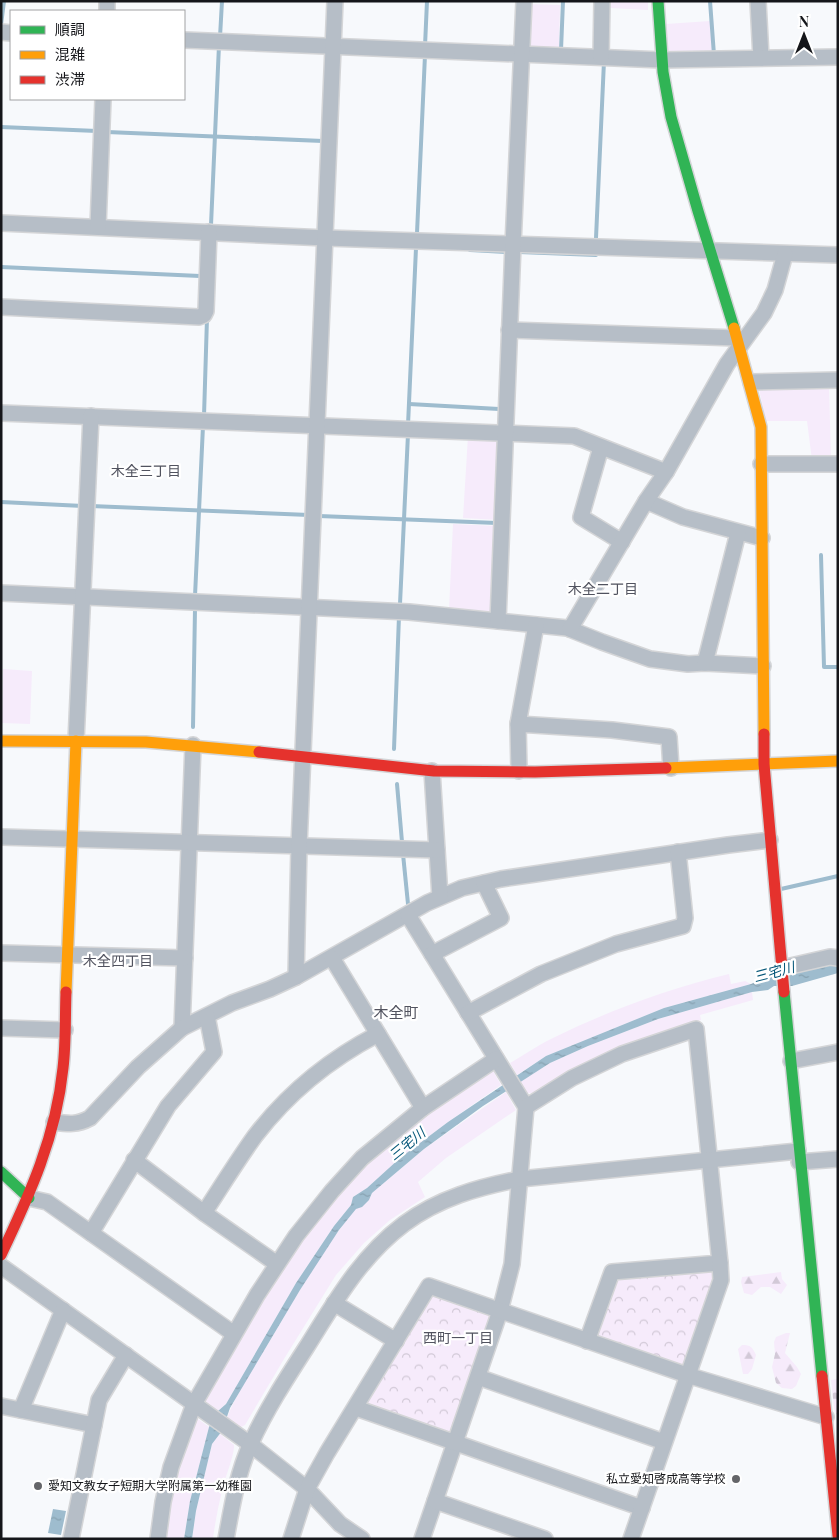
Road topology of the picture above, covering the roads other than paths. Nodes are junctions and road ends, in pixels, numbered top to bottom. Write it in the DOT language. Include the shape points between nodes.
graph roads {
  1 [pos="335,1"];
  2 [pos="524,1"];
  3 [pos="602,1"];
  4 [pos="658,1"];
  5 [pos="758,1"];
  6 [pos="185,40"];
  7 [pos="334,46"];
  8 [pos="522,54"];
  9 [pos="600,57"];
  10 [pos="838,57"];
  11 [pos="761,58"];
  12 [pos="662,60"];
  13 [pos="104,100"];
  14 [pos="1,223"];
  15 [pos="98,227"];
  16 [pos="209,232"];
  17 [pos="326,238"];
  18 [pos="513,245"];
  19 [pos="709,251"];
  20 [pos="785,254"];
  21 [pos="838,256"];
  22 [pos="1,308"];
  23 [pos="509,330"];
  24 [pos="738,342"];
  25 [pos="838,380"];
  26 [pos="751,382"];
  27 [pos="1,413"];
  28 [pos="91,416"];
  29 [pos="318,426"];
  30 [pos="505,433"];
  31 [pos="601,447"];
  32 [pos="762,464"];
  33 [pos="838,464"];
  34 [pos="666,472"];
  35 [pos="646,501"];
  36 [pos="738,533"];
  37 [pos="762,538"];
  38 [pos="622,542"];
  39 [pos="1,593"];
  40 [pos="83,597"];
  41 [pos="310,607"];
  42 [pos="498,621"];
  43 [pos="536,625"];
  44 [pos="570,629"];
  45 [pos="705,663"];
  46 [pos="763,666"];
  47 [pos="518,724"];
  48 [pos="1,741"];
  49 [pos="76,741"];
  50 [pos="193,745"];
  51 [pos="303,757"];
  52 [pos="838,760"];
  53 [pos="764,764"];
  54 [pos="671,768"];
  55 [pos="432,771"];
  56 [pos="519,771"];
  57 [pos="1,837"];
  58 [pos="72,840"];
  59 [pos="770,840"];
  60 [pos="189,843"];
  61 [pos="299,846"];
  62 [pos="437,850"];
  63 [pos="678,852"];
  64 [pos="484,883"];
  65 [pos="440,897"];
  66 [pos="408,915"];
  67 [pos="1,953"];
  68 [pos="68,954"];
  69 [pos="432,954"];
  70 [pos="185,958"];
  71 [pos="332,958"];
  72 [pos="838,958"];
  73 [pos="782,968"];
  74 [pos="296,977"];
  75 [pos="468,1013"];
  76 [pos="208,1016"];
  77 [pos="1,1028"];
  78 [pos="182,1028"];
  79 [pos="65,1030"];
  80 [pos="378,1034"];
  81 [pos="838,1052"];
  82 [pos="791,1061"];
  83 [pos="499,1064"];
  84 [pos="524,1104"];
  85 [pos="422,1108"];
  86 [pos="54,1122"];
  87 [pos="799,1157"];
  88 [pos="838,1159"];
  89 [pos="134,1160"];
  90 [pos="710,1160"];
  91 [pos="1,1172"];
  92 [pos="520,1179"];
  93 [pos="29,1198"];
  94 [pos="204,1213"];
  95 [pos="91,1233"];
  96 [pos="1,1255"];
  97 [pos="720,1263"];
  98 [pos="277,1264"];
  99 [pos="1,1266"];
  100 [pos="334,1303"];
  101 [pos="63,1310"];
  102 [pos="500,1311"];
  103 [pos="234,1334"];
  104 [pos="396,1341"];
  105 [pos="588,1341"];
  106 [pos="126,1355"];
  107 [pos="687,1375"];
  108 [pos="478,1377"];
  109 [pos="1,1406"];
  110 [pos="198,1407"];
  111 [pos="356,1408"];
  112 [pos="21,1410"];
  113 [pos="826,1417"];
  114 [pos="94,1425"];
  115 [pos="664,1442"];
  116 [pos="455,1443"];
  117 [pos="250,1444"];
  118 [pos="307,1489"];
  119 [pos="435,1501"];
  120 [pos="642,1508"];
  121 [pos="838,1536"];
  122 [pos="71,1539"];
  123 [pos="158,1539"];
  124 [pos="226,1539"];
  125 [pos="291,1539"];
  126 [pos="362,1539"];
  127 [pos="422,1539"];
  128 [pos="545,1539"];
  129 [pos="631,1539"];
  1 -- 7 [label="street"];
  2 -- 8 [label="street"];
  3 -- 9 [label="street"];
  4 -- 12 [label="street"];
  5 -- 11 [label="street"];
  6 -- 7 [label="street"];
  7 -- 8 [label="street"];
  7 -- 17 [label="street"];
  8 -- 9 [label="street"];
  8 -- 18 [label="street"];
  9 -- 12 [label="street"];
  10 -- 11 [label="street"];
  11 -- 12 [label="street"];
  12 -- 19 [label="street" via="676,134"];
  13 -- 15 [label="street"];
  14 -- 15 [label="street"];
  15 -- 16 [label="street"];
  16 -- 17 [label="street"];
  16 -- 22 [label="street" via="206,311 199,317"];
  17 -- 18 [label="street"];
  17 -- 29 [label="street"];
  18 -- 19 [label="street"];
  18 -- 23 [label="street"];
  19 -- 20 [label="street"];
  19 -- 24 [label="street"];
  20 -- 21 [label="street"];
  20 -- 24 [label="street" via="775,290 764,313"];
  23 -- 24 [label="street"];
  23 -- 30 [label="street"];
  24 -- 26 [label="street"];
  24 -- 34 [label="street"];
  25 -- 26 [label="street"];
  26 -- 32 [label="street" via="761,426"];
  27 -- 28 [label="street"];
  28 -- 29 [label="street"];
  28 -- 40 [label="street"];
  29 -- 30 [label="street"];
  29 -- 41 [label="street"];
  30 -- 31 [label="street" via="574,436"];
  30 -- 42 [label="street"];
  31 -- 34 [label="street"];
  31 -- 38 [label="street" via="581,517"];
  32 -- 33 [label="street"];
  32 -- 37 [label="street"];
  34 -- 35 [label="street"];
  35 -- 36 [label="street" via="683,517"];
  35 -- 38 [label="street"];
  36 -- 37 [label="street"];
  36 -- 45 [label="street"];
  37 -- 46 [label="street"];
  38 -- 44 [label="street"];
  39 -- 40 [label="street"];
  40 -- 41 [label="street"];
  40 -- 49 [label="street"];
  41 -- 42 [label="street"];
  41 -- 51 [label="street"];
  42 -- 43 [label="street"];
  43 -- 44 [label="street"];
  43 -- 47 [label="street"];
  44 -- 45 [label="street" via="650,659"];
  45 -- 46 [label="street"];
  46 -- 53 [label="street"];
  47 -- 54 [label="street" via="612,730 669,738"];
  47 -- 56 [label="street"];
  48 -- 49 [label="street"];
  49 -- 50 [label="street"];
  49 -- 58 [label="street"];
  50 -- 51 [label="street"];
  50 -- 60 [label="street"];
  51 -- 55 [label="street"];
  51 -- 61 [label="street"];
  52 -- 53 [label="street"];
  53 -- 54 [label="street"];
  53 -- 59 [label="street"];
  54 -- 56 [label="street"];
  55 -- 56 [label="street"];
  55 -- 62 [label="street"];
  57 -- 58 [label="street"];
  58 -- 60 [label="street"];
  58 -- 68 [label="street"];
  59 -- 63 [label="street"];
  59 -- 73 [label="street"];
  60 -- 61 [label="street"];
  60 -- 70 [label="street"];
  61 -- 62 [label="street"];
  61 -- 74 [label="street"];
  62 -- 65 [label="street"];
  63 -- 64 [label="street"];
  63 -- 75 [label="street" via="685,918 683,926 616,944 541,974"];
  64 -- 65 [label="street"];
  64 -- 69 [label="street" via="501,918"];
  65 -- 66 [label="street"];
  66 -- 69 [label="street"];
  66 -- 71 [label="street"];
  67 -- 68 [label="street"];
  68 -- 70 [label="street"];
  68 -- 79 [label="street"];
  69 -- 75 [label="street"];
  70 -- 78 [label="street"];
  71 -- 74 [label="street"];
  71 -- 80 [label="street"];
  72 -- 73 [label="street"];
  73 -- 82 [label="street"];
  74 -- 76 [label="street"];
  75 -- 83 [label="street"];
  76 -- 78 [label="street"];
  76 -- 89 [label="street" via="214,1052 168,1106"];
  77 -- 79 [label="street"];
  78 -- 86 [label="street" via="138,1067 90,1118 74,1125"];
  79 -- 86 [label="street" via="63,1068"];
  80 -- 85 [label="street"];
  80 -- 94 [label="street" via="354,1046 287,1099 256,1136"];
  81 -- 82 [label="street"];
  82 -- 87 [label="street"];
  83 -- 84 [label="street"];
  83 -- 85 [label="street"];
  84 -- 90 [label="street" via="622,1054 696,1029"];
  84 -- 92 [label="street"];
  85 -- 98 [label="street" via="362,1158 332,1191"];
  86 -- 93 [label="street"];
  87 -- 88 [label="street"];
  87 -- 90 [label="street"];
  87 -- 113 [label="street"];
  89 -- 94 [label="street"];
  89 -- 95 [label="street"];
  90 -- 92 [label="street"];
  90 -- 97 [label="street"];
  91 -- 93 [label="street"];
  92 -- 100 [label="street" via="454,1196 405,1224 374,1249"];
  92 -- 102 [label="street" via="512,1264"];
  93 -- 95 [label="street" via="47,1202"];
  93 -- 96 [label="street"];
  94 -- 98 [label="street"];
  95 -- 103 [label="street"];
  97 -- 105 [label="street" via="612,1272"];
  97 -- 107 [label="street" via="721,1280"];
  98 -- 103 [label="street"];
  99 -- 101 [label="street"];
  100 -- 104 [label="street"];
  100 -- 117 [label="street" via="275,1396"];
  101 -- 106 [label="street"];
  101 -- 112 [label="street"];
  102 -- 104 [label="street" via="428,1286"];
  102 -- 105 [label="street"];
  102 -- 108 [label="street"];
  103 -- 110 [label="street"];
  104 -- 111 [label="street"];
  105 -- 107 [label="street"];
  106 -- 110 [label="street"];
  106 -- 114 [label="street" via="99,1400"];
  107 -- 113 [label="street"];
  107 -- 115 [label="street"];
  108 -- 115 [label="street"];
  108 -- 116 [label="street"];
  109 -- 112 [label="street"];
  110 -- 117 [label="street"];
  110 -- 123 [label="street" via="172,1467"];
  111 -- 116 [label="street"];
  111 -- 118 [label="street"];
  112 -- 114 [label="street"];
  113 -- 121 [label="street"];
  114 -- 122 [label="street"];
  115 -- 120 [label="street"];
  116 -- 119 [label="street"];
  116 -- 120 [label="street"];
  117 -- 118 [label="street"];
  117 -- 124 [label="street" via="234,1490"];
  118 -- 125 [label="street"];
  118 -- 126 [label="street" via="340,1524"];
  119 -- 127 [label="street"];
  119 -- 128 [label="street"];
  120 -- 129 [label="street"];
}
